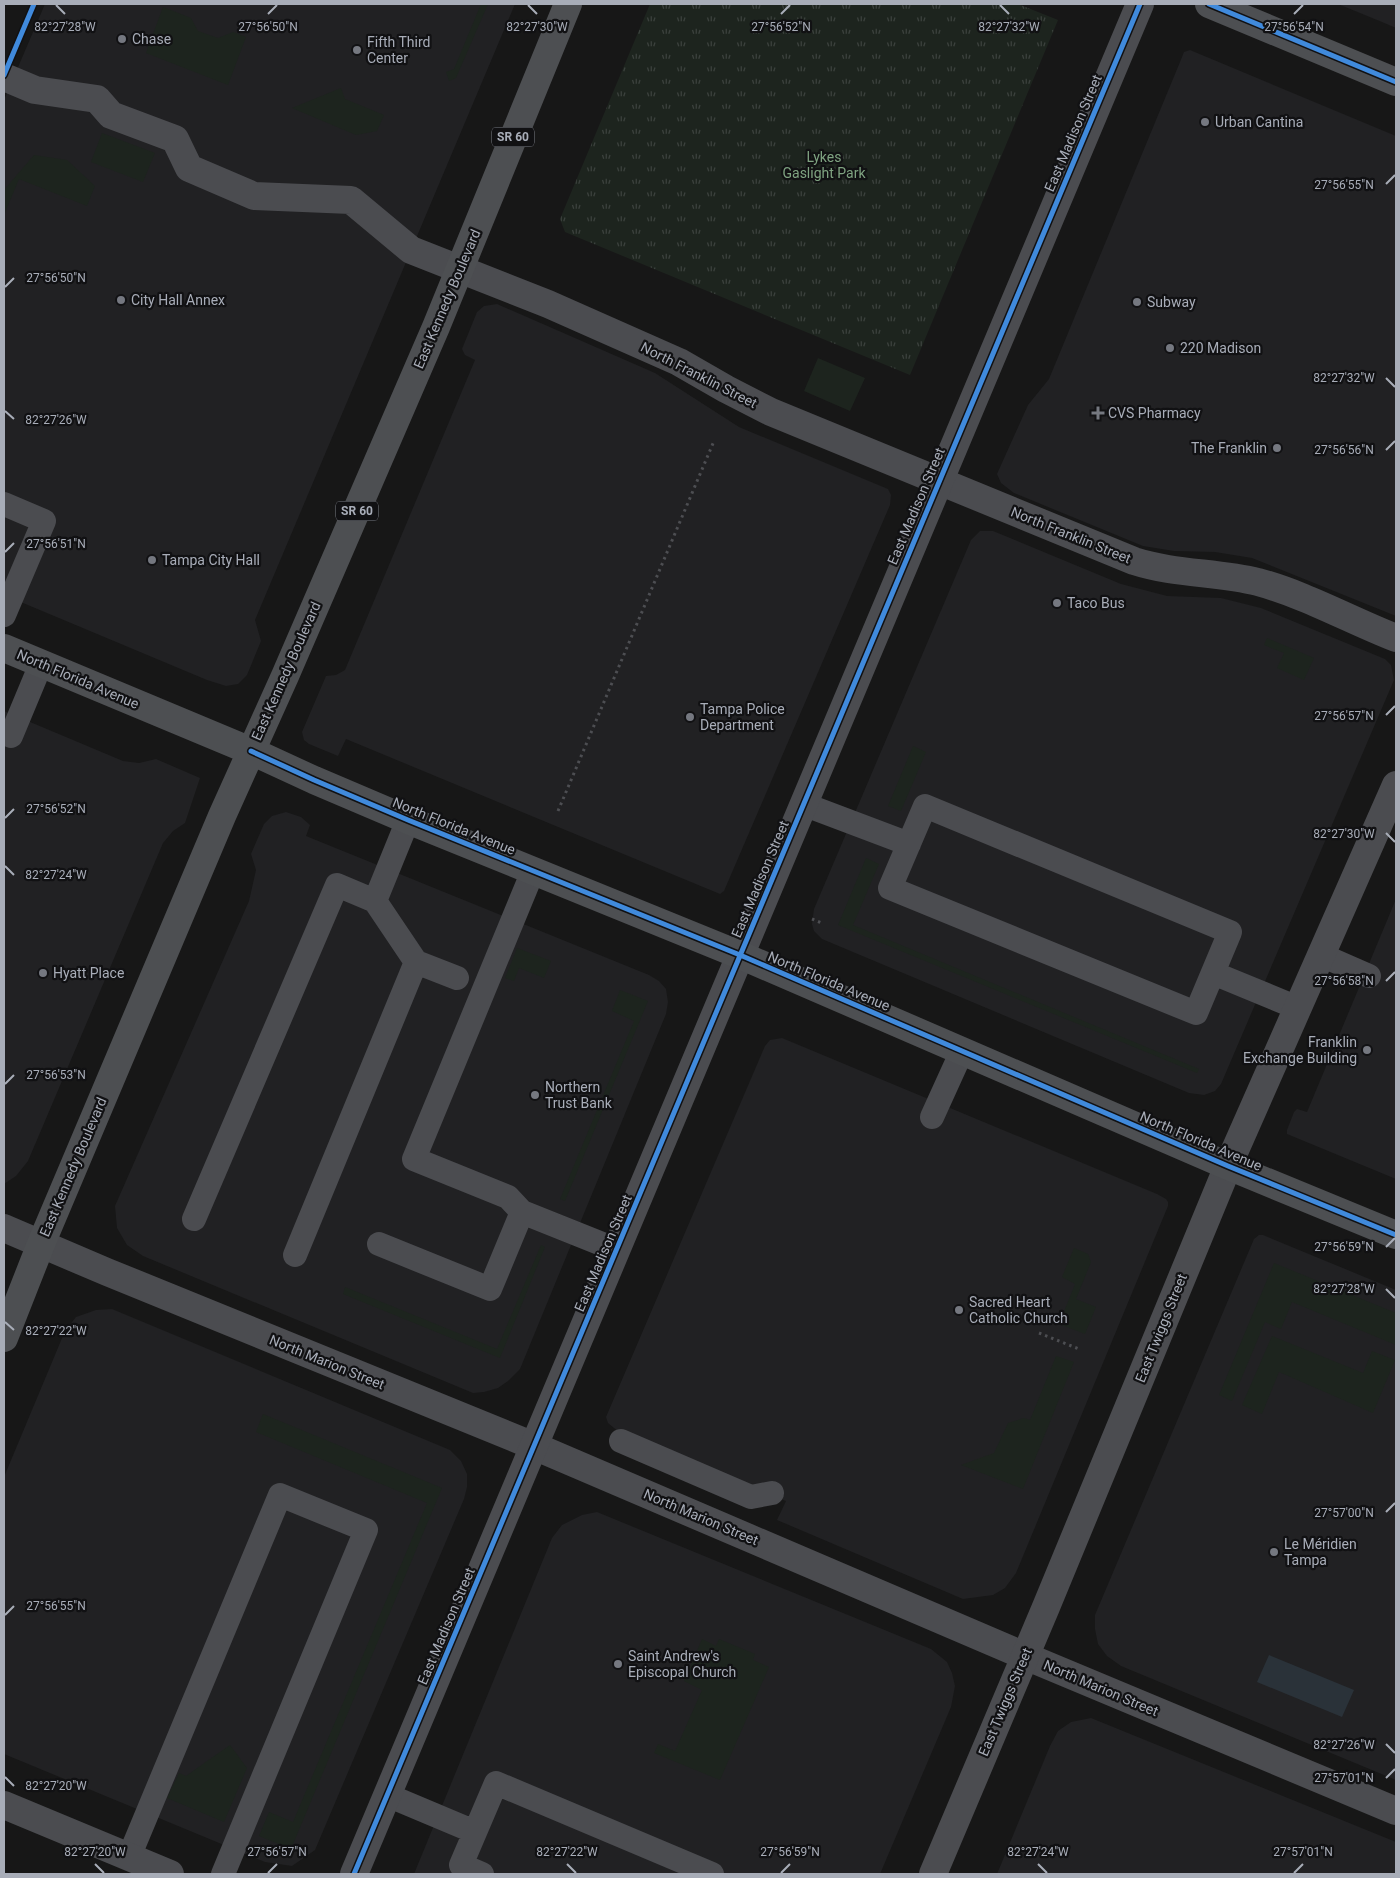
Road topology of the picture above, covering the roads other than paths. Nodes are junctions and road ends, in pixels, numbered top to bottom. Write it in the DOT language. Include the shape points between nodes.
graph roads {
  1 [pos="568,4"];
  2 [pos="1140,4"];
  3 [pos="1209,4"];
  4 [pos="4,77"];
  5 [pos="1396,82"];
  6 [pos="459,270"];
  7 [pos="939,481"];
  8 [pos="4,504"];
  9 [pos="4,615"];
  10 [pos="1396,638"];
  11 [pos="4,648"];
  12 [pos="41,664"];
  13 [pos="11,736"];
  14 [pos="251,750"];
  15 [pos="1396,785"];
  16 [pos="803,804"];
  17 [pos="408,820"];
  18 [pos="909,844"];
  19 [pos="533,871"];
  20 [pos="375,901"];
  21 [pos="740,955"];
  22 [pos="1321,956"];
  23 [pos="416,962"];
  24 [pos="1213,973"];
  25 [pos="1369,976"];
  26 [pos="457,978"];
  27 [pos="1298,1008"];
  28 [pos="962,1051"];
  29 [pos="932,1117"];
  30 [pos="1228,1166"];
  31 [pos="522,1212"];
  32 [pos="194,1219"];
  33 [pos="4,1228"];
  34 [pos="1396,1235"];
  35 [pos="41,1244"];
  36 [pos="379,1244"];
  37 [pos="616,1250"];
  38 [pos="294,1256"];
  39 [pos="4,1338"];
  40 [pos="621,1441"];
  41 [pos="534,1446"];
  42 [pos="772,1493"];
  43 [pos="1025,1656"];
  44 [pos="387,1795"];
  45 [pos="4,1805"];
  46 [pos="1396,1811"];
  47 [pos="475,1832"];
  48 [pos="129,1857"];
  49 [pos="170,1874"];
  50 [pos="223,1874"];
  51 [pos="354,1874"];
  52 [pos="482,1874"];
  53 [pos="712,1874"];
  54 [pos="933,1874"];
  1 -- 6 [label="main road, East Kennedy Boulevard / SR 60"];
  2 -- 7 [label="street, East Madison Street"];
  3 -- 5 [label="main road"];
  4 -- 6 [label="street, North Franklin Street" via="35,90 97,99 111,115 175,139 189,168 254,196 350,200 411,250"];
  6 -- 7 [label="street, North Franklin Street" via="548,304 679,362 748,401"];
  6 -- 14 [label="main road, East Kennedy Boulevard / SR 60"];
  7 -- 10 [label="street, North Franklin Street" via="1134,561 1167,570 1258,582"];
  7 -- 16 [label="street, East Madison Street"];
  8 -- 9 [label="lane" via="44,521"];
  11 -- 12 [label="main road, North Florida Avenue"];
  12 -- 13 [label="lane"];
  12 -- 14 [label="main road, North Florida Avenue"];
  14 -- 17 [label="main road, North Florida Avenue"];
  14 -- 35 [label="main road, East Kennedy Boulevard"];
  15 -- 22 [label="street, East Twiggs Street"];
  16 -- 18 [label="lane"];
  16 -- 21 [label="street, East Madison Street"];
  17 -- 19 [label="main road, North Florida Avenue"];
  17 -- 20 [label="lane"];
  18 -- 24 [label="lane" via="925,806 1230,932"];
  18 -- 24 [label="lane" via="890,888 1196,1013"];
  19 -- 21 [label="main road, North Florida Avenue"];
  19 -- 31 [label="lane" via="414,1159 508,1197"];
  20 -- 23 [label="lane"];
  20 -- 32 [label="lane" via="337,885"];
  21 -- 28 [label="main road, North Florida Avenue"];
  21 -- 37 [label="street, East Madison Street"];
  22 -- 25 [label="lane"];
  22 -- 27 [label="street, East Twiggs Street"];
  23 -- 26 [label="lane"];
  23 -- 38 [label="lane"];
  24 -- 27 [label="lane"];
  27 -- 30 [label="street, East Twiggs Street"];
  28 -- 29 [label="lane"];
  28 -- 30 [label="main road, North Florida Avenue"];
  30 -- 34 [label="main road, North Florida Avenue"];
  30 -- 43 [label="street, East Twiggs Street"];
  31 -- 36 [label="lane" via="490,1289"];
  31 -- 37 [label="lane"];
  33 -- 35 [label="street, North Marion Street"];
  35 -- 39 [label="main road, East Kennedy Boulevard"];
  35 -- 41 [label="street, North Marion Street"];
  37 -- 41 [label="street, East Madison Street"];
  40 -- 42 [label="lane" via="751,1497"];
  41 -- 43 [label="street, North Marion Street"];
  41 -- 44 [label="street, East Madison Street"];
  43 -- 46 [label="street, North Marion Street"];
  43 -- 54 [label="street, East Twiggs Street"];
  44 -- 47 [label="lane"];
  44 -- 51 [label="street, East Madison Street"];
  45 -- 48 [label="street"];
  47 -- 52 [label="lane" via="461,1865"];
  47 -- 53 [label="lane" via="496,1783"];
  48 -- 49 [label="street"];
  48 -- 50 [label="lane" via="280,1495 366,1530"];
}
